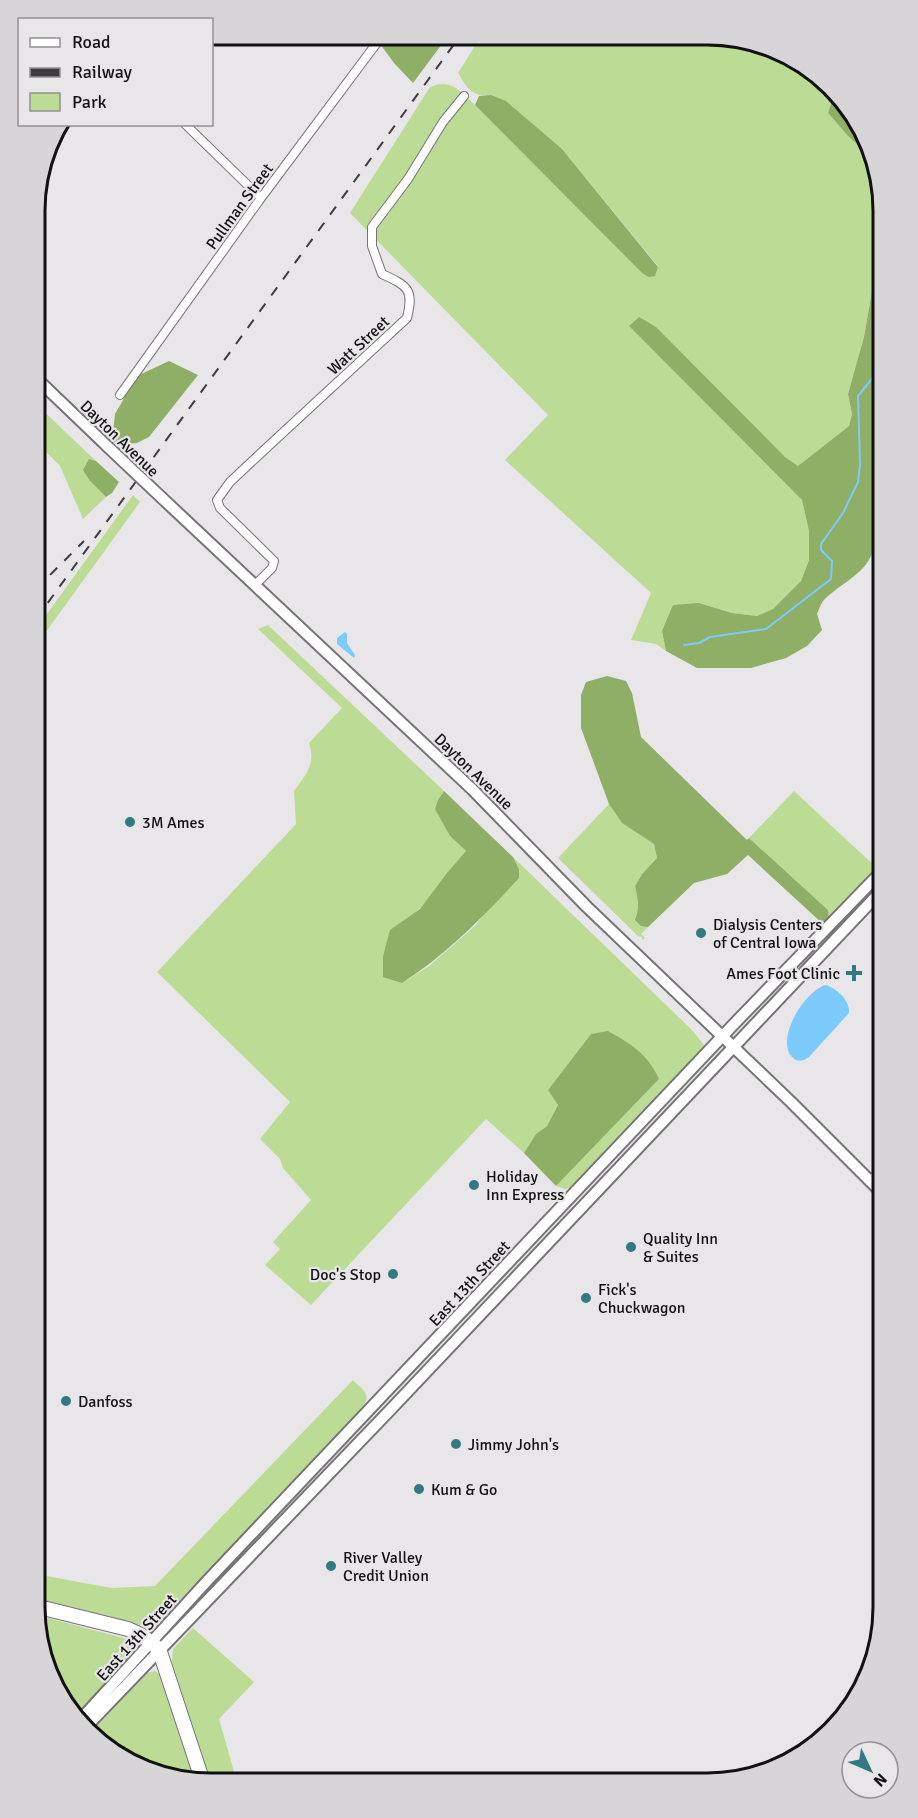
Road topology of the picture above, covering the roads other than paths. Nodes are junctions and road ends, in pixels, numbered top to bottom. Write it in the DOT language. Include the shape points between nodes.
graph roads {
  1 [pos="375,45"];
  2 [pos="464,96"];
  3 [pos="187,126"];
  4 [pos="261,198"];
  5 [pos="45,387"];
  6 [pos="120,395"];
  7 [pos="255,585"];
  8 [pos="872,882"];
  9 [pos="873,901"];
  10 [pos="723,1036"];
  11 [pos="733,1046"];
  12 [pos="873,1178"];
  13 [pos="870,1181"];
  14 [pos="873,1184"];
  15 [pos="45,1609"];
  16 [pos="156,1646"];
  17 [pos="85,1715"];
  18 [pos="90,1721"];
  19 [pos="200,1772"];
  1 -- 4 [label="street, Pullman Street"];
  2 -- 7 [label="street, Watt Street" via="372,227 372,246 382,274 409,290 407,318 230,482 218,500 220,508 274,561"];
  3 -- 4 [label="street"];
  4 -- 6 [label="street, Pullman Street"];
  5 -- 7 [label="main road, Dayton Avenue, bridge"];
  7 -- 10 [label="main road, Dayton Avenue" via="473,790 587,907"];
  8 -- 10 [label="main road, East 13th Street"];
  9 -- 11 [label="main road, East 13th Street"];
  10 -- 11 [label="main road, Dayton Avenue"];
  10 -- 16 [label="main road, East 13th Street" via="208,1580"];
  11 -- 13 [label="main road, Dayton Avenue"];
  11 -- 16 [label="main road, East 13th Street" via="377,1424"];
  12 -- 13 [label="street"];
  13 -- 14 [label="main road, Dayton Avenue"];
  15 -- 16 [label="highway" via="128,1629"];
  16 -- 17 [label="main road, East 13th Street"];
  16 -- 18 [label="main road, East 13th Street"];
  16 -- 19 [label="highway"];
}
